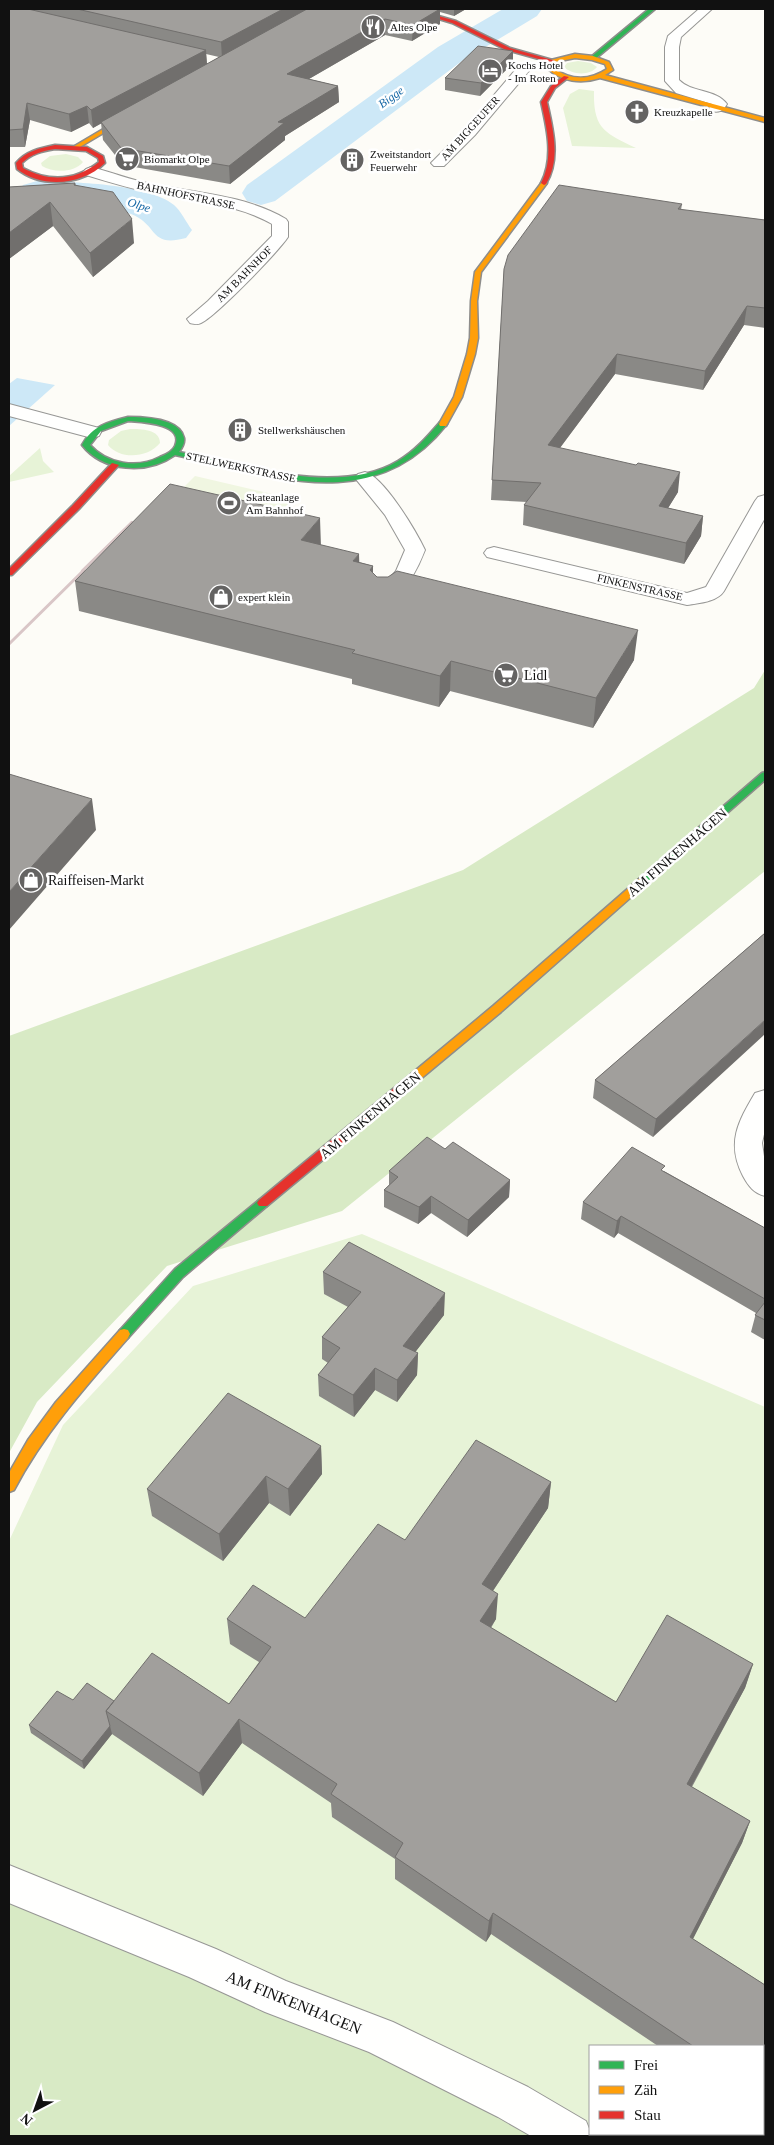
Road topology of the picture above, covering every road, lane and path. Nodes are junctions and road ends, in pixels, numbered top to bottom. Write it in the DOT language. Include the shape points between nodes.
graph roads {
  1 [pos="409,9"];
  2 [pos="652,9"];
  3 [pos="706,9"];
  4 [pos="593,58"];
  5 [pos="553,61"];
  6 [pos="522,71"];
  7 [pos="566,76"];
  8 [pos="601,76"];
  9 [pos="144,108"];
  10 [pos="716,108"];
  11 [pos="765,120"];
  12 [pos="76,147"];
  13 [pos="9,155"];
  14 [pos="26,156"];
  15 [pos="439,163"];
  16 [pos="91,172"];
  17 [pos="30,175"];
  18 [pos="16,182"];
  19 [pos="280,222"];
  20 [pos="196,319"];
  21 [pos="9,410"];
  22 [pos="92,432"];
  23 [pos="174,453"];
  24 [pos="115,465"];
  25 [pos="365,478"];
  26 [pos="765,501"];
  27 [pos="494,554"];
  28 [pos="9,573"];
  29 [pos="383,600"];
  30 [pos="765,775"];
  31 [pos="765,1100"];
  32 [pos="765,1185"];
  33 [pos="9,1486"];
  34 [pos="9,1884"];
  35 [pos="571,2136"];
  1 -- 5 [label="main road" via="450,20 508,50"];
  2 -- 4 [label="main road"];
  3 -- 10 [label="street" via="675,36 672,81 681,90 717,101 720,104"];
  4 -- 5 [label="main road" via="575,56"];
  4 -- 8 [label="main road" via="610,66 610,70"];
  5 -- 7 [label="main road" via="550,68"];
  6 -- 15 [label="street, AM BIGGEUFER"];
  7 -- 8 [label="main road"];
  7 -- 25 [label="main road, STELLWERKSTRASSE" via="553,87 544,102 551,135 548,177 478,272 474,342 459,393 443,425 426,445 406,462"];
  8 -- 10 [label="main road"];
  9 -- 12 [label="main road"];
  10 -- 11 [label="main road"];
  12 -- 14 [label="main road" via="48,148"];
  12 -- 16 [label="main road" via="101,157 102,162"];
  13 -- 14 [label="main road"];
  14 -- 17 [label="main road" via="20,166"];
  16 -- 17 [label="main road" via="61,179"];
  16 -- 19 [label="street, BAHNHOFSTRASSE" via="149,188 248,208"];
  17 -- 18 [label="main road"];
  19 -- 20 [label="street, AM BAHNHOF" via="280,237 214,305"];
  21 -- 22 [label="street"];
  22 -- 23 [label="main road" via="121,420 157,421 172,428 180,438"];
  22 -- 24 [label="main road" via="86,440 91,456"];
  23 -- 24 [label="main road" via="142,465"];
  23 -- 25 [label="main road, STELLWERKSTRASSE" via="304,481"];
  24 -- 28 [label="main road"];
  25 -- 29 [label="street" via="386,502 415,550 406,572"];
  26 -- 27 [label="street, FINKENSTRASSE" via="714,591 703,596 687,598"];
  30 -- 33 [label="main road, AM FINKENHAGEN" via="497,1009 179,1273 55,1411 21,1461"];
  31 -- 32 [label="street" via="752,1123 746,1149 754,1172"];
  34 -- 35 [label="street, AM FINKENHAGEN" via="279,1998 379,2036 513,2102"];
}
